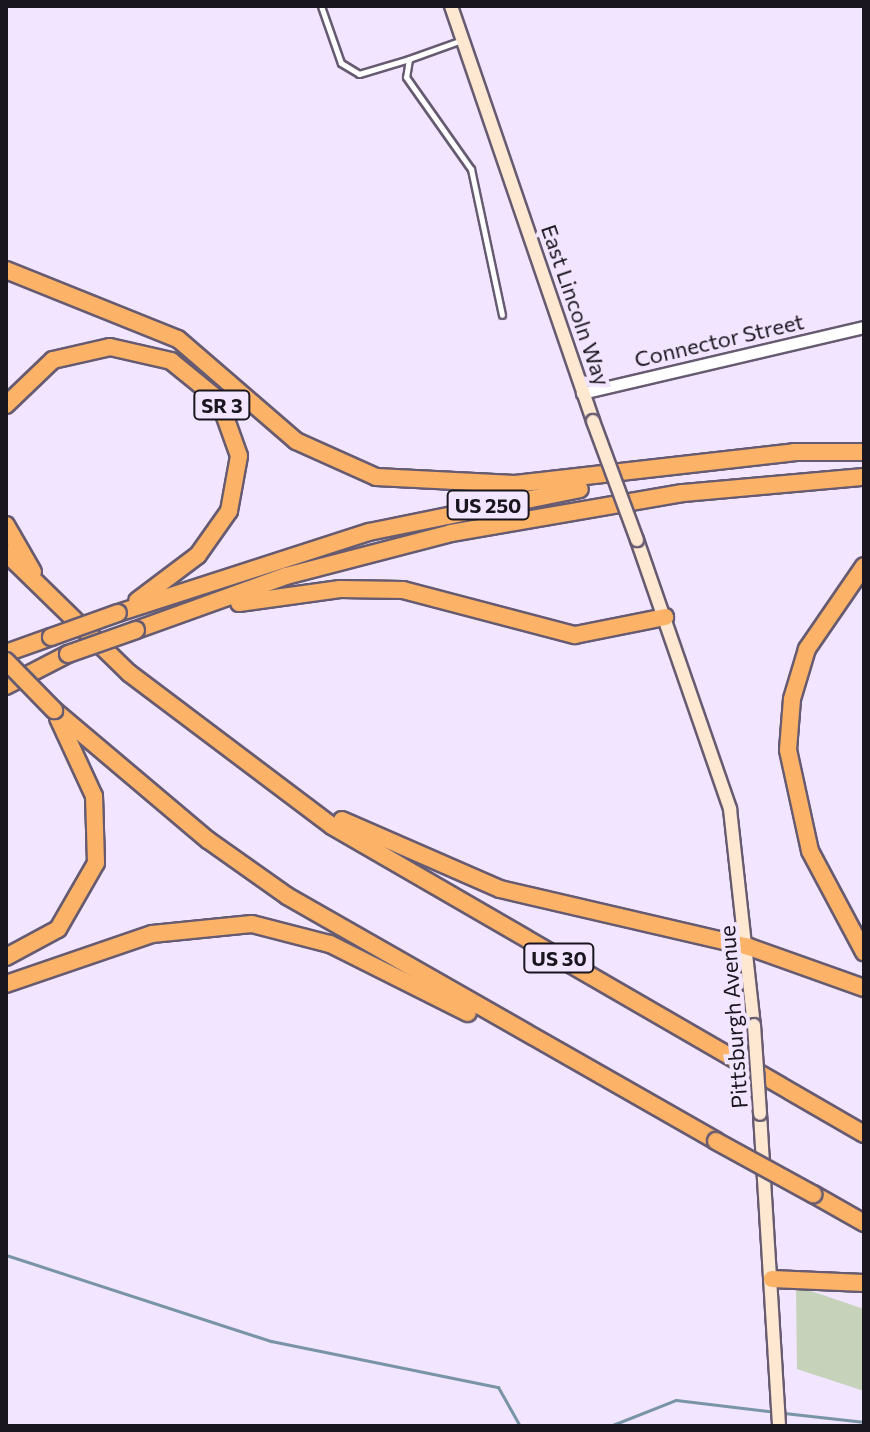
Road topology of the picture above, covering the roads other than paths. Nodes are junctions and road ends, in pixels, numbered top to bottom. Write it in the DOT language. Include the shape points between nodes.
graph roads {
  1 [pos="321,6"];
  2 [pos="451,6"];
  3 [pos="463,40"];
  4 [pos="409,59"];
  5 [pos="6,270"];
  6 [pos="502,315"];
  7 [pos="864,327"];
  8 [pos="582,393"];
  9 [pos="6,405"];
  10 [pos="864,454"];
  11 [pos="864,477"];
  12 [pos="6,525"];
  13 [pos="6,553"];
  14 [pos="864,566"];
  15 [pos="46,599"];
  16 [pos="122,612"];
  17 [pos="665,617"];
  18 [pos="159,621"];
  19 [pos="6,653"];
  20 [pos="68,654"];
  21 [pos="6,661"];
  22 [pos="6,676"];
  23 [pos="6,686"];
  24 [pos="54,710"];
  25 [pos="259,774"];
  26 [pos="749,947"];
  27 [pos="864,952"];
  28 [pos="6,957"];
  29 [pos="6,984"];
  30 [pos="864,988"];
  31 [pos="562,1053"];
  32 [pos="864,1134"];
  33 [pos="864,1223"];
  34 [pos="772,1279"];
  35 [pos="864,1283"];
  36 [pos="779,1426"];
  1 -- 4 [label="lane" via="341,63 359,74"];
  2 -- 3 [label="main road, East Lincoln Way"];
  3 -- 4 [label="lane"];
  3 -- 8 [label="main road, East Lincoln Way"];
  4 -- 6 [label="lane" via="406,77 420,102 471,169"];
  5 -- 10 [label="highway" via="178,339 296,441 376,477 515,484 794,452"];
  7 -- 8 [label="street, Connector Street"];
  8 -- 17 [label="main road, East Lincoln Way, bridge"];
  9 -- 16 [label="highway, SR 3" via="53,360 110,347 171,361 203,382 227,413 239,456 229,511 198,555"];
  10 -- 16 [label="highway, US 250" via="679,473 441,515"];
  11 -- 18 [label="highway" via="683,493 481,527 286,576"];
  12 -- 15 [label="highway"];
  13 -- 15 [label="highway, US 30"];
  14 -- 27 [label="highway" via="807,649 792,699 788,750 810,851"];
  15 -- 25 [label="highway, US 30"];
  16 -- 19 [label="highway, US 250, bridge"];
  17 -- 18 [label="highway" via="611,633 559,634 469,602 361,588 266,597"];
  17 -- 26 [label="main road, Pittsburgh Avenue" via="730,809"];
  18 -- 20 [label="highway, bridge"];
  20 -- 22 [label="highway"];
  20 -- 23 [label="highway"];
  21 -- 24 [label="highway, bridge"];
  24 -- 28 [label="highway" via="94,796 96,863 58,929"];
  24 -- 31 [label="highway" via="250,871"];
  25 -- 26 [label="highway" via="393,845 500,889"];
  25 -- 32 [label="highway, US 30" via="474,911"];
  26 -- 30 [label="highway"];
  26 -- 34 [label="main road, Pittsburgh Avenue, bridge"];
  29 -- 31 [label="highway" via="152,934 252,924 330,944"];
  31 -- 33 [label="highway, bridge"];
  34 -- 35 [label="highway"];
  34 -- 36 [label="main road, Pittsburgh Avenue"];
}
